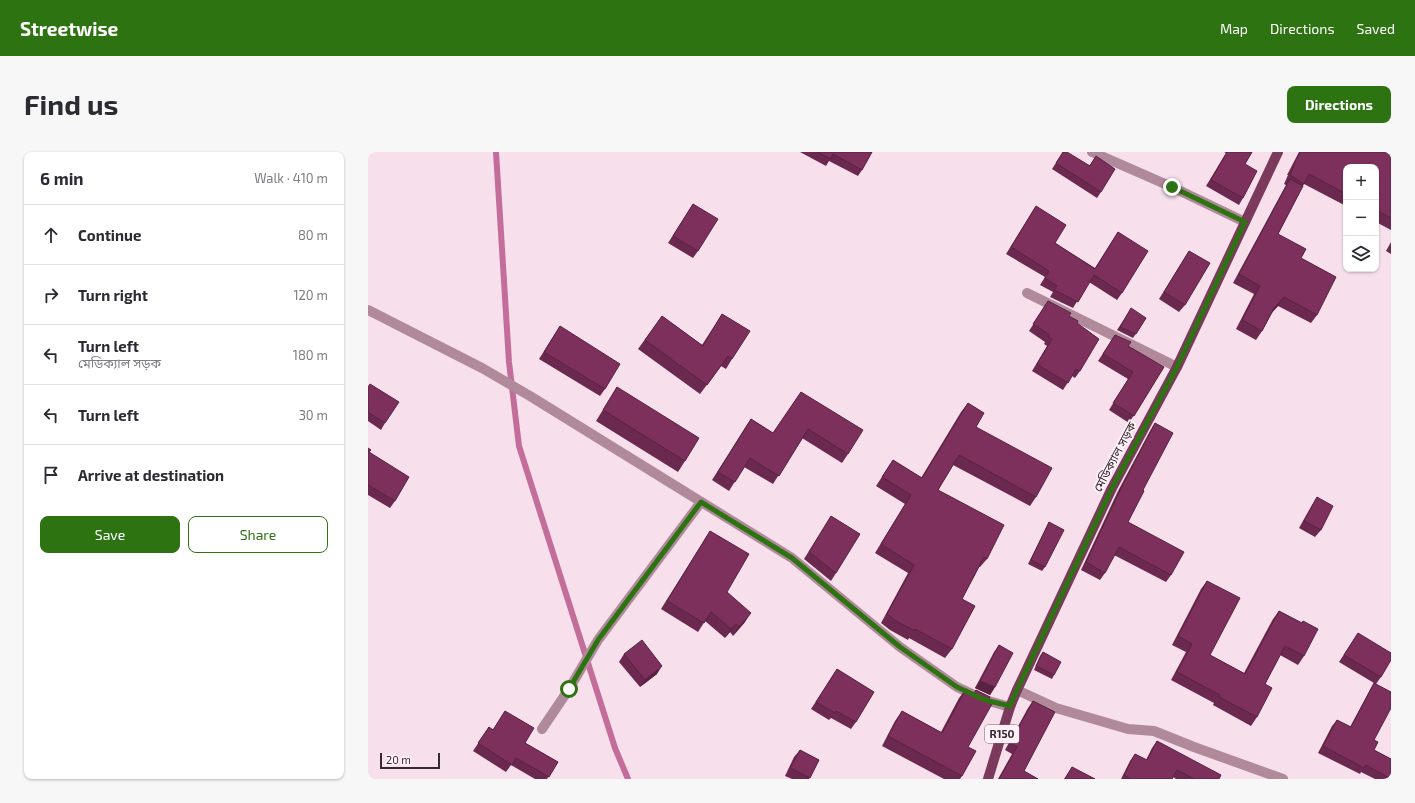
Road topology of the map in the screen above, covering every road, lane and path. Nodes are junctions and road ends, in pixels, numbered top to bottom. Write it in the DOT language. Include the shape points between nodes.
graph roads {
  1 [pos="1092,152"];
  2 [pos="1278,152"];
  3 [pos="1245,222"];
  4 [pos="1027,293"];
  5 [pos="368,310"];
  6 [pos="1177,367"];
  7 [pos="701,502"];
  8 [pos="1017,690"];
  9 [pos="1010,706"];
  10 [pos="542,729"];
  11 [pos="988,779"];
  12 [pos="1283,779"];
  1 -- 3 [label="street"];
  2 -- 3 [label="main road, মেডিক্যাল সড়ক / R150"];
  3 -- 6 [label="main road, মেডিক্যাল সড়ক / R150"];
  4 -- 6 [label="street"];
  5 -- 7 [label="street" via="482,368"];
  6 -- 8 [label="main road, মেডিক্যাল সড়ক / R150" via="1112,488"];
  7 -- 9 [label="street" via="792,558 900,647 957,687 985,700"];
  7 -- 10 [label="street" via="598,640"];
  8 -- 9 [label="main road, মেডিক্যাল সড়ক / R150"];
  8 -- 12 [label="street" via="1056,708 1128,729 1154,731"];
  9 -- 11 [label="main road, মেডিক্যাল সড়ক / R150"];
}
